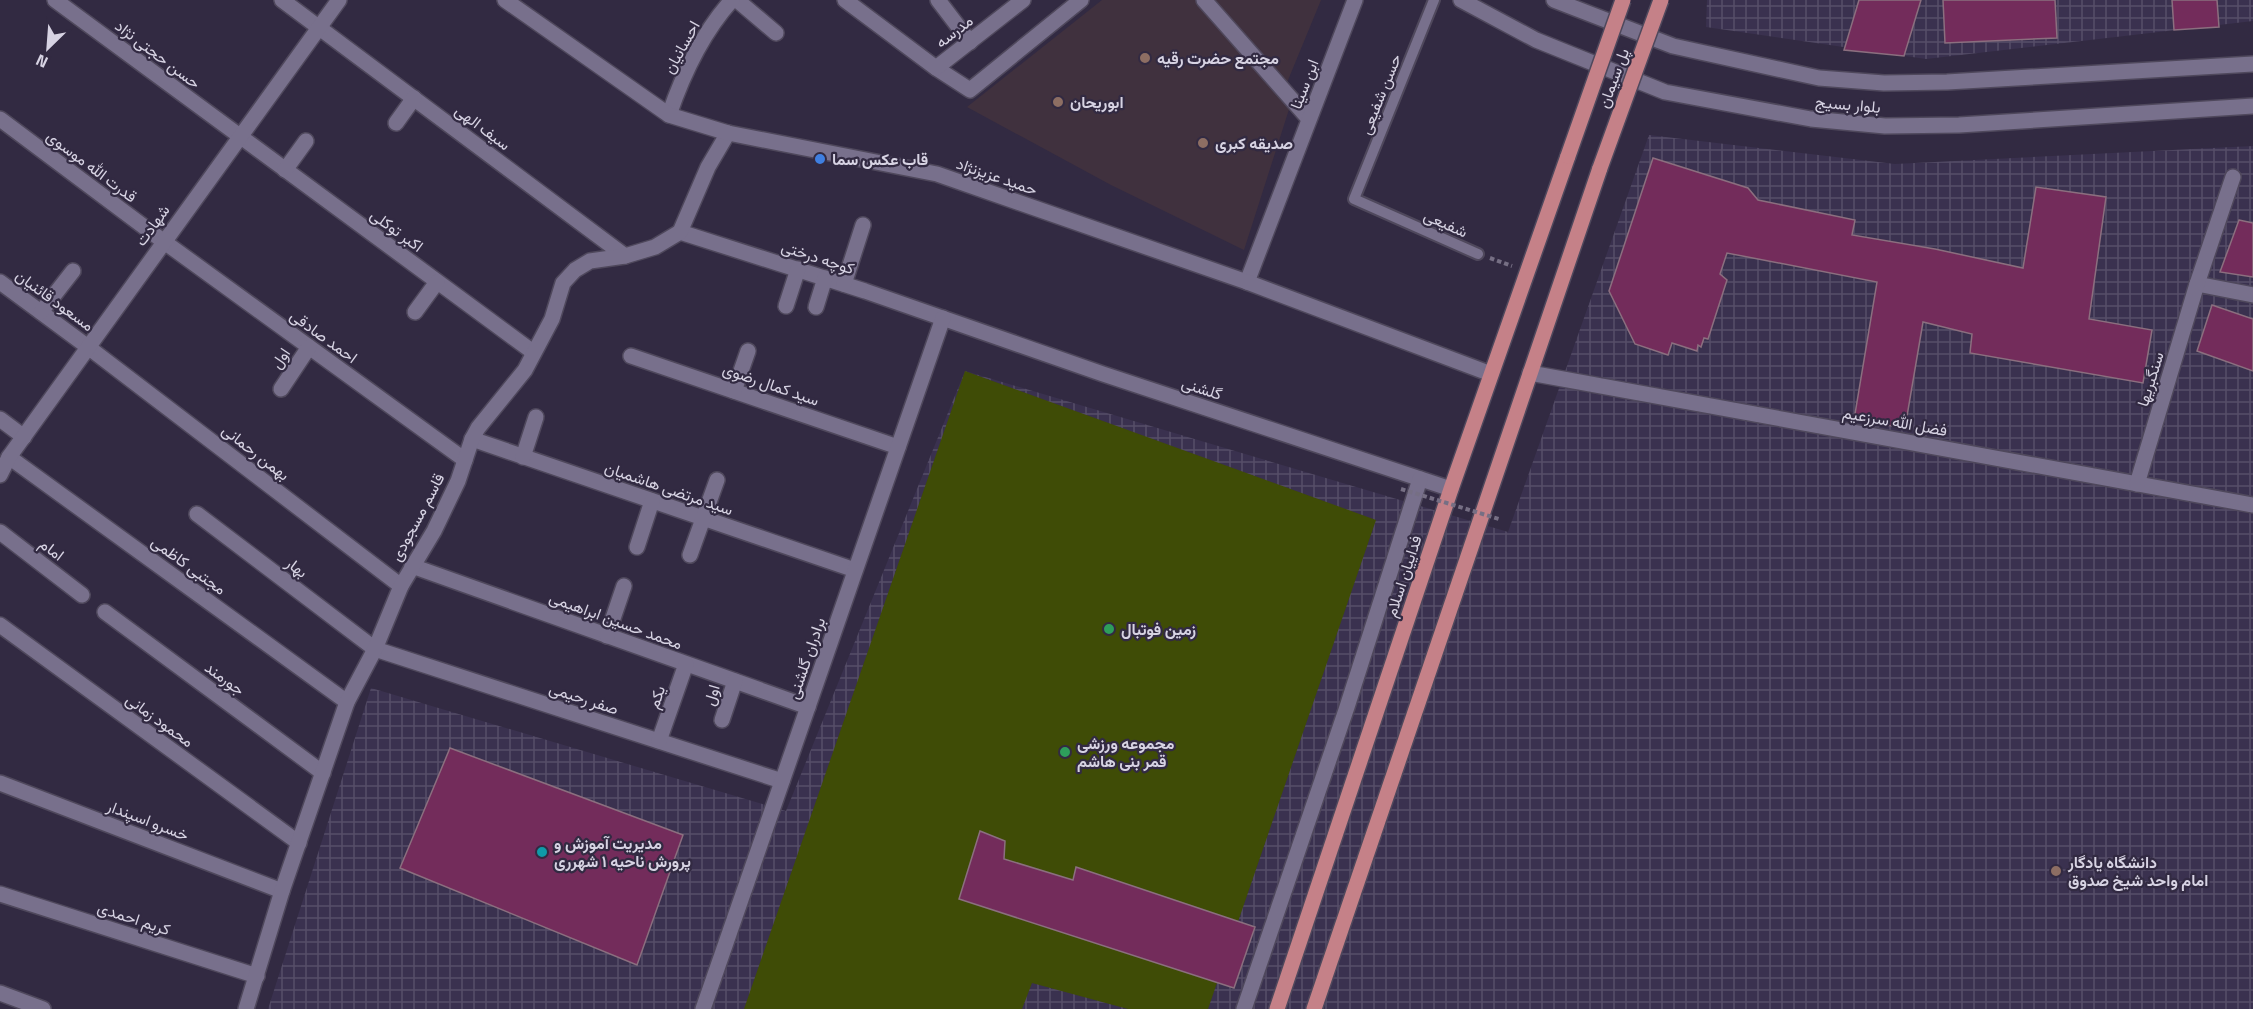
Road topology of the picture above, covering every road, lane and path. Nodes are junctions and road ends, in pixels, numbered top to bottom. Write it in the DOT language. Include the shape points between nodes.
graph roads {
  1 [pos="55,0"];
  2 [pos="282,0"];
  3 [pos="339,0"];
  4 [pos="505,0"];
  5 [pos="732,0"];
  6 [pos="737,0"];
  7 [pos="846,0"];
  8 [pos="938,0"];
  9 [pos="1081,0"];
  10 [pos="1204,0"];
  11 [pos="1355,0"];
  12 [pos="1434,0"];
  13 [pos="1461,0"];
  14 [pos="1554,0"];
  15 [pos="1623,0"];
  16 [pos="1661,0"];
  17 [pos="1014,3"];
  18 [pos="319,28"];
  19 [pos="776,33"];
  20 [pos="970,42"];
  21 [pos="2253,64"];
  22 [pos="936,68"];
  23 [pos="414,98"];
  24 [pos="2253,106"];
  25 [pos="669,115"];
  26 [pos="0,118"];
  27 [pos="1309,119"];
  28 [pos="396,123"];
  29 [pos="728,133"];
  30 [pos="239,136"];
  31 [pos="306,141"];
  32 [pos="1568,156"];
  33 [pos="285,170"];
  34 [pos="2233,177"];
  35 [pos="1354,199"];
  36 [pos="863,225"];
  37 [pos="680,232"];
  38 [pos="163,241"];
  39 [pos="1478,254"];
  40 [pos="625,256"];
  41 [pos="798,269"];
  42 [pos="1526,271"];
  43 [pos="73,272"];
  44 [pos="825,278"];
  45 [pos="0,282"];
  46 [pos="437,282"];
  47 [pos="1247,282"];
  48 [pos="844,284"];
  49 [pos="2197,284"];
  50 [pos="2253,295"];
  51 [pos="786,306"];
  52 [pos="816,307"];
  53 [pos="41,312"];
  54 [pos="415,312"];
  55 [pos="943,318"];
  56 [pos="88,347"];
  57 [pos="309,347"];
  58 [pos="748,351"];
  59 [pos="534,352"];
  60 [pos="631,356"];
  61 [pos="1530,373"];
  62 [pos="1491,374"];
  63 [pos="281,389"];
  64 [pos="734,391"];
  65 [pos="537,417"];
  66 [pos="0,419"];
  67 [pos="24,437"];
  68 [pos="472,439"];
  69 [pos="898,447"];
  70 [pos="523,457"];
  71 [pos="9,458"];
  72 [pos="465,459"];
  73 [pos="0,475"];
  74 [pos="1420,479"];
  75 [pos="717,480"];
  76 [pos="2137,484"];
  77 [pos="1401,489"];
  78 [pos="1451,489"];
  79 [pos="652,501"];
  80 [pos="2253,505"];
  81 [pos="197,514"];
  82 [pos="703,518"];
  83 [pos="1498,519"];
  84 [pos="0,532"];
  85 [pos="637,547"];
  86 [pos="690,555"];
  87 [pos="412,566"];
  88 [pos="855,570"];
  89 [pos="401,586"];
  90 [pos="624,586"];
  91 [pos="82,595"];
  92 [pos="105,612"];
  93 [pos="0,625"];
  94 [pos="607,636"];
  95 [pos="375,650"];
  96 [pos="686,664"];
  97 [pos="735,681"];
  98 [pos="347,702"];
  99 [pos="808,707"];
  100 [pos="722,720"];
  101 [pos="659,741"];
  102 [pos="323,773"];
  103 [pos="782,781"];
  104 [pos="0,783"];
  105 [pos="299,843"];
  106 [pos="282,891"];
  107 [pos="0,894"];
  108 [pos="257,976"];
  109 [pos="0,993"];
  110 [pos="43,1009"];
  111 [pos="246,1009"];
  112 [pos="703,1009"];
  113 [pos="1244,1009"];
  114 [pos="1277,1009"];
  115 [pos="1314,1009"];
  1 -- 30 [label="street, حسن حجتی نژاد"];
  2 -- 18 [label="street, سیف الهی"];
  3 -- 18 [label="street, شهادت"];
  4 -- 25 [label="street, حمید عزیزنژاد"];
  5 -- 25 [label="street, احسانیان" via="686,70"];
  6 -- 19 [label="street"];
  7 -- 22 [label="street"];
  8 -- 20 [label="street"];
  9 -- 22 [label="street" via="970,90"];
  10 -- 27 [label="street"];
  11 -- 27 [label="street, ابن سینا"];
  12 -- 35 [label="lane, حسن شفیعی"];
  13 -- 24 [label="street, بلوار بسیج" via="1536,40 1665,92 1811,119 1885,126 1959,125"];
  14 -- 21 [label="street, بلوار بسیج" via="1673,46 1819,78 1947,82"];
  15 -- 32 [label="main road, پل سیمان, bridge"];
  16 -- 61 [label="main road, پل سیمان, bridge"];
  17 -- 20 [label="street, مدرسه"];
  18 -- 23 [label="street, سیف الهی"];
  18 -- 30 [label="street, شهادت"];
  20 -- 22 [label="street, مدرسه"];
  23 -- 28 [label="street"];
  23 -- 40 [label="street, سیف الهی"];
  25 -- 29 [label="street, حمید عزیزنژاد"];
  26 -- 38 [label="street, قدرت الله موسوی"];
  27 -- 47 [label="street, ابن سینا"];
  29 -- 37 [label="street" via="708,167"];
  29 -- 47 [label="street, حمید عزیزنژاد" via="937,174"];
  30 -- 33 [label="street, اکبر توکلی"];
  30 -- 38 [label="street, شهادت"];
  31 -- 33 [label="street"];
  32 -- 42 [label="main road, فداییان اسلام"];
  33 -- 46 [label="street, اکبر توکلی"];
  34 -- 49 [label="street, سنگبریها"];
  35 -- 39 [label="lane, شفیعی"];
  36 -- 48 [label="street"];
  37 -- 40 [label="street, قاسم مسجودی" via="655,247"];
  37 -- 41 [label="street, کوچه درختی"];
  38 -- 56 [label="street, شهادت"];
  38 -- 57 [label="street, احمد صادقی"];
  39 -- 42 [label="path, شفیعی"];
  40 -- 59 [label="street, قاسم مسجودی" via="590,261 575,270 563,284 552,319"];
  41 -- 44 [label="street, کوچه درختی"];
  41 -- 51 [label="street"];
  42 -- 62 [label="main road, فداییان اسلام"];
  43 -- 53 [label="street"];
  44 -- 48 [label="street, کوچه درختی"];
  44 -- 52 [label="street"];
  45 -- 53 [label="street, مسعود قائنیان"];
  46 -- 54 [label="street"];
  46 -- 59 [label="street, اکبر توکلی"];
  47 -- 62 [label="street, حمید عزیزنژاد"];
  48 -- 55 [label="street, کوچه درختی"];
  49 -- 50 [label="street"];
  49 -- 76 [label="street, سنگبریها"];
  53 -- 56 [label="street, مسعود قائنیان"];
  55 -- 69 [label="street, برادران گلشنی"];
  55 -- 74 [label="street, گلشنی"];
  56 -- 67 [label="street, شهادت"];
  56 -- 89 [label="street, بهمن رحمانی"];
  57 -- 63 [label="street, اول"];
  57 -- 72 [label="street, احمد صادقی"];
  58 -- 64 [label="street"];
  59 -- 68 [label="street, قاسم مسجودی" via="525,370"];
  60 -- 64 [label="street, سید کمال رضوی"];
  61 -- 76 [label="street, فضل الله سرزعیم"];
  61 -- 115 [label="main road"];
  62 -- 78 [label="main road, فداییان اسلام"];
  64 -- 69 [label="street, سید کمال رضوی"];
  65 -- 70 [label="street"];
  66 -- 67 [label="street"];
  67 -- 71 [label="street, شهادت"];
  68 -- 70 [label="street, سید مرتضی هاشمیان"];
  68 -- 72 [label="street, قاسم مسجودی"];
  69 -- 88 [label="street, برادران گلشنی"];
  70 -- 79 [label="street, سید مرتضی هاشمیان"];
  71 -- 73 [label="street, شهادت"];
  71 -- 98 [label="street, مجتبی کاظمی"];
  72 -- 87 [label="street, قاسم مسجودی" via="434,531"];
  74 -- 78 [label="street, گلشنی"];
  74 -- 113 [label="street"];
  75 -- 82 [label="street"];
  76 -- 80 [label="street, فضل الله سرزعیم"];
  77 -- 83 [label="path, bridge"];
  78 -- 114 [label="main road, فداییان اسلام"];
  79 -- 82 [label="street, سید مرتضی هاشمیان"];
  79 -- 85 [label="street"];
  81 -- 95 [label="street, بهار"];
  82 -- 86 [label="street"];
  82 -- 88 [label="street, سید مرتضی هاشمیان"];
  84 -- 91 [label="street, امام"];
  87 -- 89 [label="street, قاسم مسجودی"];
  87 -- 94 [label="street, محمد حسین ابراهیمی"];
  88 -- 99 [label="street, برادران گلشنی"];
  89 -- 95 [label="street, قاسم مسجودی"];
  90 -- 94 [label="street"];
  92 -- 102 [label="street, جورمند"];
  93 -- 105 [label="street, محمود زمانی"];
  94 -- 96 [label="street, محمد حسین ابراهیمی"];
  95 -- 98 [label="street, قاسم مسجودی"];
  95 -- 101 [label="street, صفر رحیمی"];
  96 -- 97 [label="street, محمد حسین ابراهیمی"];
  96 -- 101 [label="street, یکم"];
  97 -- 99 [label="street, محمد حسین ابراهیمی"];
  97 -- 100 [label="street, اول"];
  98 -- 102 [label="street, قاسم مسجودی"];
  99 -- 103 [label="street, برادران گلشنی"];
  101 -- 103 [label="street, صفر رحیمی"];
  102 -- 105 [label="street, قاسم مسجودی"];
  103 -- 112 [label="street, برادران گلشنی"];
  104 -- 106 [label="street, خسرو اسپندار"];
  105 -- 106 [label="street, قاسم مسجودی"];
  106 -- 108 [label="street, قاسم مسجودی"];
  107 -- 108 [label="street, کریم احمدی"];
  108 -- 111 [label="street, قاسم مسجودی"];
  109 -- 110 [label="street"];
}
